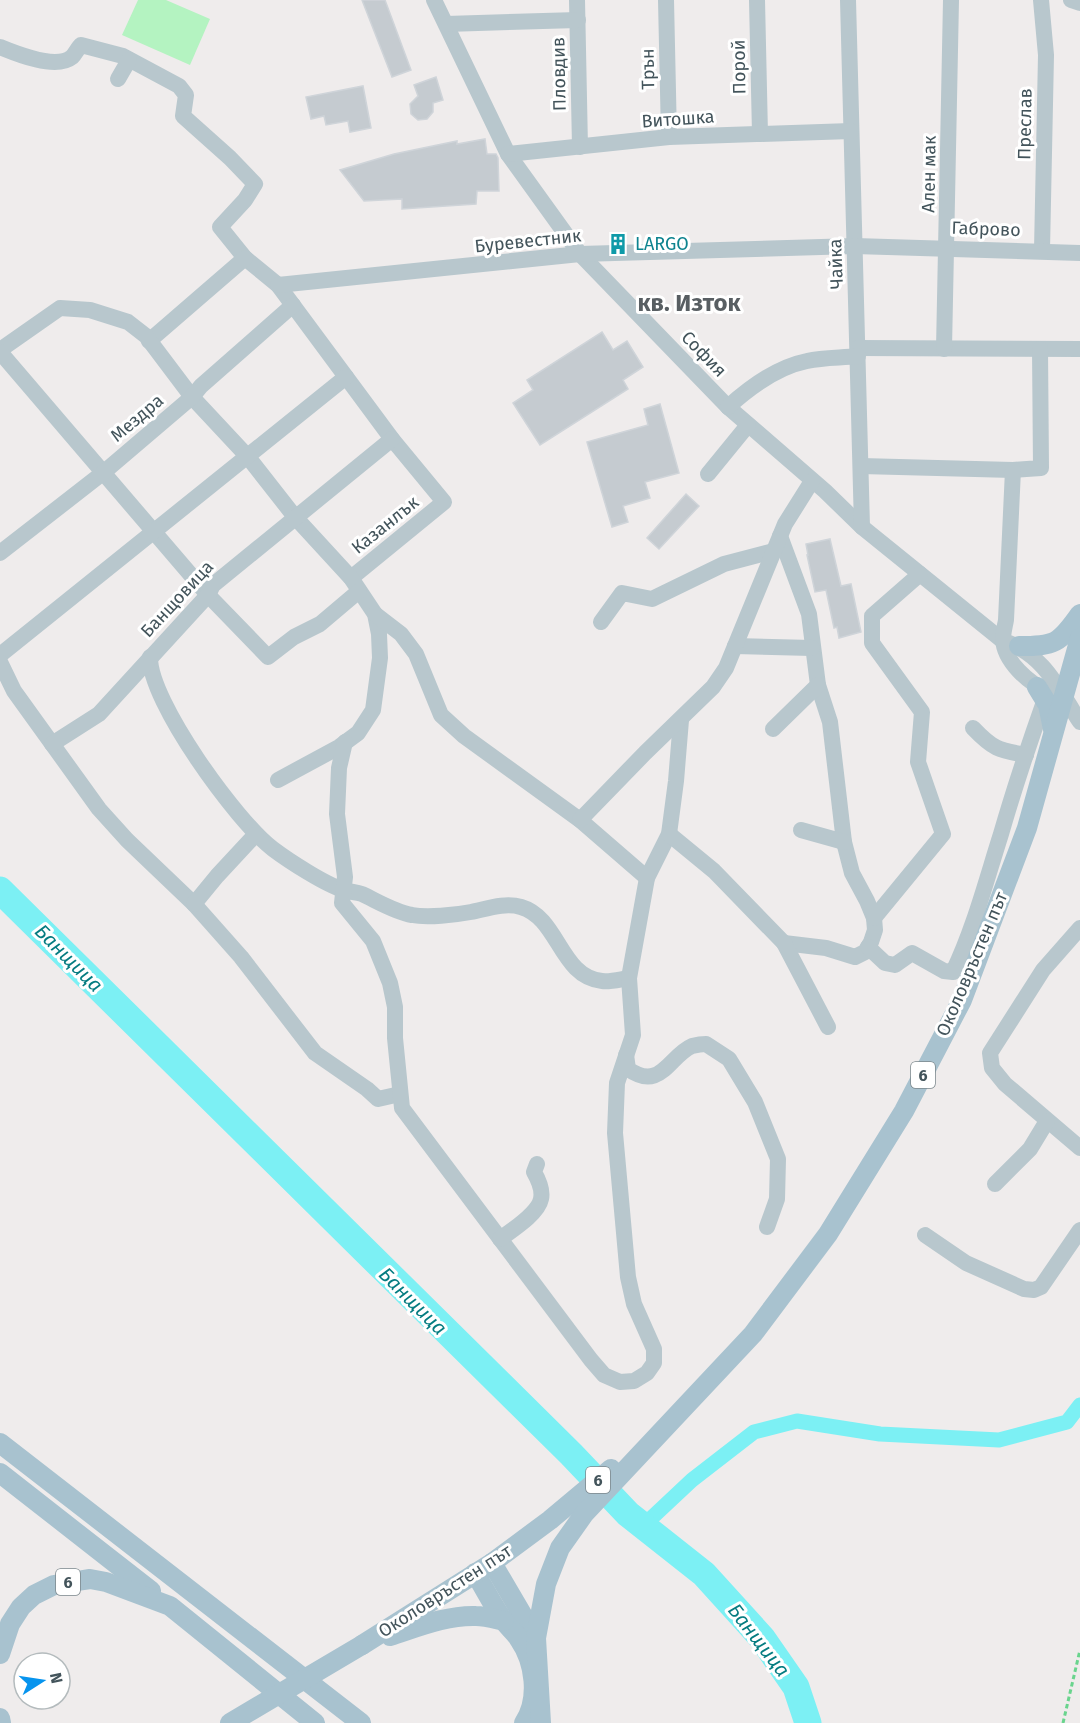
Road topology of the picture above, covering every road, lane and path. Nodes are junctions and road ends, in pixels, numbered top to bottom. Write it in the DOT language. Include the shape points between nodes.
graph roads {
  1 [pos="434,0"];
  2 [pos="577,0"];
  3 [pos="666,0"];
  4 [pos="757,0"];
  5 [pos="848,0"];
  6 [pos="951,0"];
  7 [pos="1041,0"];
  8 [pos="1071,0"];
  9 [pos="1080,3"];
  10 [pos="578,20"];
  11 [pos="446,24"];
  12 [pos="0,47"];
  13 [pos="129,60"];
  14 [pos="118,79"];
  15 [pos="851,131"];
  16 [pos="760,134"];
  17 [pos="669,137"];
  18 [pos="580,147"];
  19 [pos="508,154"];
  20 [pos="855,246"];
  21 [pos="948,247"];
  22 [pos="1042,250"];
  23 [pos="1080,253"];
  24 [pos="580,254"];
  25 [pos="245,258"];
  26 [pos="278,285"];
  27 [pos="293,306"];
  28 [pos="149,341"];
  29 [pos="944,349"];
  30 [pos="1040,349"];
  31 [pos="1080,349"];
  32 [pos="0,351"];
  33 [pos="858,352"];
  34 [pos="346,377"];
  35 [pos="192,397"];
  36 [pos="728,407"];
  37 [pos="748,425"];
  38 [pos="392,439"];
  39 [pos="248,457"];
  40 [pos="861,466"];
  41 [pos="1013,470"];
  42 [pos="104,472"];
  43 [pos="708,474"];
  44 [pos="812,481"];
  45 [pos="295,517"];
  46 [pos="862,527"];
  47 [pos="155,532"];
  48 [pos="777,543"];
  49 [pos="0,553"];
  50 [pos="920,574"];
  51 [pos="355,584"];
  52 [pos="208,595"];
  53 [pos="375,614"];
  54 [pos="1080,614"];
  55 [pos="601,622"];
  56 [pos="1080,638"];
  57 [pos="1011,643"];
  58 [pos="735,646"];
  59 [pos="812,648"];
  60 [pos="0,655"];
  61 [pos="150,657"];
  62 [pos="0,662"];
  63 [pos="818,685"];
  64 [pos="1048,694"];
  65 [pos="681,720"];
  66 [pos="1080,722"];
  67 [pos="973,728"];
  68 [pos="773,729"];
  69 [pos="345,742"];
  70 [pos="52,744"];
  71 [pos="1026,755"];
  72 [pos="278,780"];
  73 [pos="580,820"];
  74 [pos="801,830"];
  75 [pos="256,834"];
  76 [pos="669,834"];
  77 [pos="844,842"];
  78 [pos="646,878"];
  79 [pos="344,891"];
  80 [pos="194,904"];
  81 [pos="874,918"];
  82 [pos="1080,928"];
  83 [pos="784,943"];
  84 [pos="868,947"];
  85 [pos="629,978"];
  86 [pos="828,1027"];
  87 [pos="626,1055"];
  88 [pos="400,1094"];
  89 [pos="1047,1121"];
  90 [pos="1080,1148"];
  91 [pos="537,1164"];
  92 [pos="995,1184"];
  93 [pos="767,1227"];
  94 [pos="1080,1230"];
  95 [pos="925,1235"];
  96 [pos="500,1239"];
  97 [pos="648,1442"];
  98 [pos="0,1443"];
  99 [pos="0,1473"];
  100 [pos="483,1568"];
  101 [pos="170,1606"];
  102 [pos="504,1621"];
  103 [pos="536,1638"];
  104 [pos="362,1645"];
  105 [pos="1080,1650"];
  106 [pos="0,1654"];
  107 [pos="0,1718"];
  108 [pos="1,1723"];
  109 [pos="230,1723"];
  110 [pos="315,1723"];
  111 [pos="361,1723"];
  112 [pos="524,1723"];
  113 [pos="542,1723"];
  114 [pos="1063,1723"];
  1 -- 11 [label="street, София"];
  2 -- 10 [label="street, Пловдив"];
  3 -- 17 [label="street, Трън"];
  4 -- 16 [label="street, Порой"];
  5 -- 15 [label="street, Чайка"];
  6 -- 21 [label="street, Ален мак"];
  7 -- 22 [label="street, Преслав" via="1046,55"];
  8 -- 9 [label="street"];
  10 -- 11 [label="street"];
  10 -- 18 [label="street, Пловдив"];
  11 -- 19 [label="street, София"];
  12 -- 13 [label="street" via="32,59 61,61 71,57 81,45"];
  13 -- 14 [label="street"];
  13 -- 25 [label="street" via="179,86 186,95 183,116 255,184 220,227"];
  15 -- 16 [label="street, Витошка"];
  15 -- 20 [label="street, Чайка"];
  16 -- 17 [label="street, Витошка"];
  17 -- 18 [label="street, Витошка"];
  18 -- 19 [label="street, Витошка"];
  19 -- 24 [label="street, София"];
  20 -- 21 [label="street, Габрово"];
  20 -- 24 [label="street, Буревестник"];
  20 -- 33 [label="street, Чайка"];
  21 -- 22 [label="street, Габрово"];
  21 -- 29 [label="street, Ален мак"];
  22 -- 23 [label="street, Габрово"];
  24 -- 26 [label="street, Буревестник"];
  24 -- 36 [label="street, София"];
  25 -- 26 [label="street"];
  25 -- 28 [label="street"];
  26 -- 27 [label="street"];
  27 -- 34 [label="street"];
  27 -- 35 [label="street, Мездра"];
  28 -- 32 [label="street" via="118,318 90,310 60,308"];
  28 -- 35 [label="street"];
  29 -- 30 [label="street"];
  29 -- 33 [label="street"];
  30 -- 31 [label="street"];
  30 -- 41 [label="street" via="1041,468"];
  32 -- 42 [label="street"];
  33 -- 36 [label="street" via="806,361 752,385"];
  33 -- 40 [label="street, Чайка"];
  34 -- 38 [label="street"];
  34 -- 39 [label="street"];
  35 -- 39 [label="street"];
  35 -- 42 [label="street, Мездра"];
  36 -- 37 [label="street, София"];
  37 -- 43 [label="street"];
  37 -- 44 [label="street, София"];
  38 -- 45 [label="street, Банщовица"];
  38 -- 51 [label="street, Казанлък" via="444,502"];
  39 -- 45 [label="street"];
  39 -- 47 [label="street"];
  40 -- 41 [label="street"];
  40 -- 46 [label="street, Чайка"];
  41 -- 57 [label="street" via="1006,620"];
  42 -- 47 [label="street"];
  42 -- 49 [label="street, Мездра"];
  44 -- 46 [label="street, София"];
  44 -- 48 [label="street"];
  45 -- 51 [label="street"];
  45 -- 52 [label="street, Банщовица" via="213,585"];
  46 -- 50 [label="street, София"];
  47 -- 52 [label="street"];
  47 -- 60 [label="street"];
  48 -- 55 [label="street" via="652,599 622,593"];
  48 -- 58 [label="street"];
  48 -- 59 [label="street" via="809,614"];
  50 -- 57 [label="street, София"];
  50 -- 81 [label="street" via="872,616 872,643 922,712 918,762 943,834"];
  51 -- 52 [label="street, Казанлък" via="320,624 268,657"];
  51 -- 53 [label="street"];
  52 -- 61 [label="street, Банщовица"];
  53 -- 69 [label="street" via="380,658 373,710 358,733"];
  53 -- 73 [label="street" via="401,634 416,654 441,714 464,736"];
  54 -- 57 [label="main road" via="1054,642 1044,646"];
  56 -- 64 [label="main road"];
  57 -- 64 [label="street" via="1011,662"];
  57 -- 64 [label="street, София" via="1047,671"];
  58 -- 59 [label="street"];
  58 -- 65 [label="street" via="713,687"];
  59 -- 63 [label="street"];
  61 -- 70 [label="street, Банщовица" via="99,714"];
  61 -- 75 [label="street" via="150,668 171,717 197,758"];
  62 -- 70 [label="street" via="14,691"];
  63 -- 68 [label="street"];
  63 -- 77 [label="street" via="830,722"];
  64 -- 66 [label="street"];
  64 -- 71 [label="street"];
  64 -- 97 [label="main road, Околовръстен път / 6" via="1054,735 1027,828 962,999 904,1111 828,1234 753,1334"];
  65 -- 73 [label="street"];
  65 -- 76 [label="street"];
  67 -- 71 [label="street" via="999,750"];
  69 -- 72 [label="street"];
  69 -- 79 [label="street" via="339,768 337,814"];
  70 -- 80 [label="street" via="99,809"];
  71 -- 84 [label="street" via="987,885 953,972 912,953 895,965 885,963"];
  73 -- 78 [label="street"];
  74 -- 77 [label="street"];
  75 -- 79 [label="street" via="274,850"];
  75 -- 80 [label="street"];
  76 -- 78 [label="street"];
  76 -- 83 [label="street" via="714,871"];
  77 -- 81 [label="street" via="852,873"];
  78 -- 85 [label="street"];
  79 -- 85 [label="street" via="358,892 411,915 520,907 537,916 577,971 602,981"];
  79 -- 88 [label="street" via="342,903 373,941 390,983"];
  80 -- 88 [label="street" via="241,957 315,1053 378,1099"];
  81 -- 84 [label="street" via="875,930"];
  82 -- 89 [label="street" via="1042,970 990,1053 992,1068 1005,1084"];
  83 -- 84 [label="street" via="826,948 855,957"];
  83 -- 86 [label="street"];
  85 -- 87 [label="street" via="633,1035"];
  87 -- 93 [label="street" via="628,1069 646,1076 666,1070 692,1046 706,1044 729,1059 755,1102 778,1159 777,1199"];
  87 -- 96 [label="street" via="618,1083 615,1133 628,1277 634,1304 654,1349 654,1363 647,1373 634,1381 620,1382 604,1375"];
  88 -- 96 [label="street" via="402,1108"];
  89 -- 90 [label="street"];
  89 -- 92 [label="street" via="1030,1149"];
  91 -- 96 [label="street" via="534,1172 541,1199 531,1214"];
  94 -- 95 [label="street" via="1041,1287 1034,1290 966,1263"];
  97 -- 100 [label="main road, Околовръстен път / 6"];
  97 -- 103 [label="main road, 6" via="566,1537 546,1584"];
  98 -- 111 [label="main road"];
  99 -- 101 [label="main road"];
  100 -- 102 [label="main road"];
  100 -- 103 [label="main road"];
  100 -- 104 [label="main road, Околовръстен път / 6"];
  101 -- 106 [label="main road, 6" via="90,1579 54,1586 33,1595 21,1607 10,1624"];
  101 -- 110 [label="main road, 6"];
  102 -- 104 [label="main road" via="478,1615 458,1617"];
  102 -- 112 [label="main road" via="520,1639 534,1678 533,1699"];
  103 -- 113 [label="main road, 6"];
  104 -- 109 [label="main road, Околовръстен път / 6, bridge"];
  105 -- 114 [label="path"];
  107 -- 108 [label="main road"];
}
